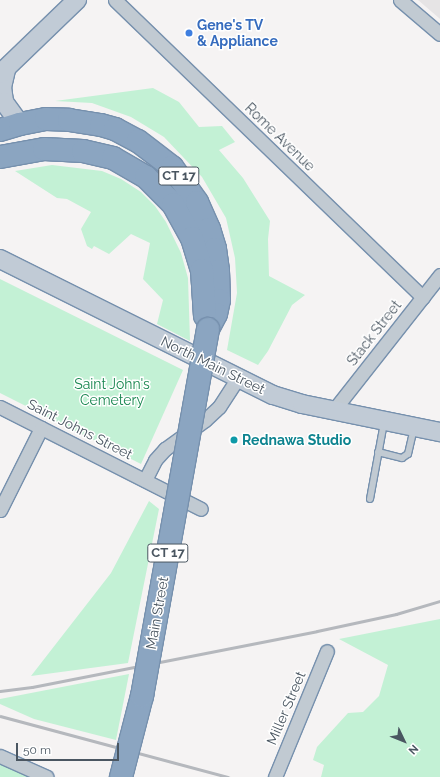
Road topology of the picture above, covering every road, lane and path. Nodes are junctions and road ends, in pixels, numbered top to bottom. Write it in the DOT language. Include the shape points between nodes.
graph roads {
  1 [pos="77,0"];
  2 [pos="115,0"];
  3 [pos="400,0"];
  4 [pos="440,34"];
  5 [pos="3,72"];
  6 [pos="10,127"];
  7 [pos="0,157"];
  8 [pos="0,259"];
  9 [pos="440,275"];
  10 [pos="423,297"];
  11 [pos="208,329"];
  12 [pos="238,378"];
  13 [pos="0,407"];
  14 [pos="333,411"];
  15 [pos="384,421"];
  16 [pos="415,427"];
  17 [pos="41,428"];
  18 [pos="440,432"];
  19 [pos="378,452"];
  20 [pos="145,480"];
  21 [pos="370,498"];
  22 [pos="201,509"];
  23 [pos="0,510"];
  24 [pos="327,651"];
  25 [pos="0,756"];
  26 [pos="47,777"];
  27 [pos="121,777"];
  28 [pos="274,777"];
  1 -- 5 [label="street"];
  2 -- 10 [label="street, Rome Avenue"];
  3 -- 4 [label="street"];
  5 -- 6 [label="street" via="2,87"];
  6 -- 11 [label="highway, Main Street / CT 17" via="38,120 62,119 106,126 138,141 172,167 197,202 215,249 218,300 216,314"];
  7 -- 11 [label="highway, Main Street / CT 17" via="44,149 83,151 118,161 151,181 173,204 192,238 202,270"];
  8 -- 12 [label="street, North Main Street"];
  9 -- 10 [label="street, Stack Street"];
  10 -- 14 [label="street, Stack Street"];
  11 -- 27 [label="highway, Main Street / CT 17, bridge" via="142,696"];
  12 -- 14 [label="street, North Main Street" via="287,401"];
  12 -- 20 [label="street" via="219,407 165,449"];
  13 -- 17 [label="street, Saint Johns Street"];
  14 -- 15 [label="street, North Main Street"];
  15 -- 16 [label="street, North Main Street"];
  15 -- 19 [label="lane"];
  16 -- 18 [label="street, North Main Street"];
  16 -- 19 [label="lane" via="408,454 402,458"];
  17 -- 20 [label="street, Saint Johns Street"];
  17 -- 23 [label="street"];
  19 -- 21 [label="lane"];
  20 -- 22 [label="street, Saint Johns Street"];
  24 -- 28 [label="street, Miller Street"];
  25 -- 26 [label="street"];
}
